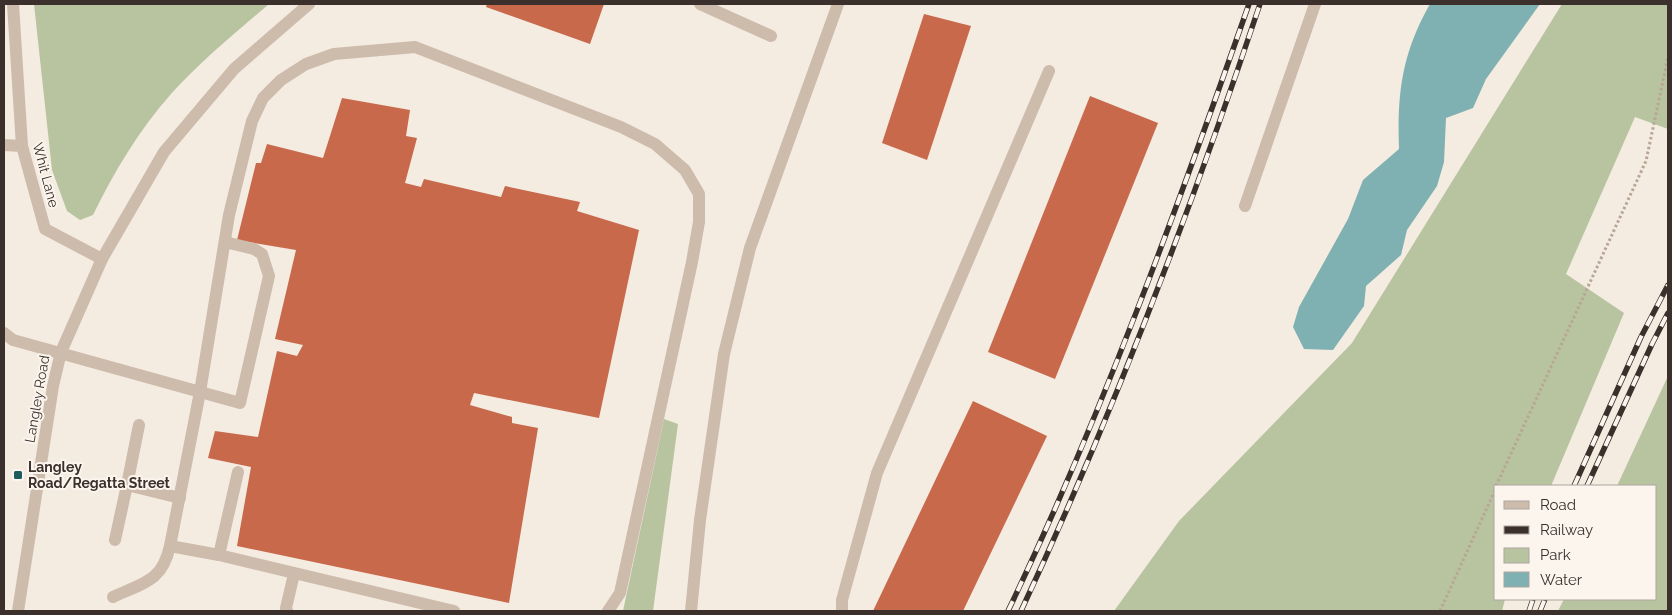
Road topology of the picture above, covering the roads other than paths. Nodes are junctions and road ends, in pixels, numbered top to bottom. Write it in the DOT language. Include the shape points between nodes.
graph roads {
  1 [pos="12,4"];
  2 [pos="309,4"];
  3 [pos="700,4"];
  4 [pos="838,4"];
  5 [pos="1315,4"];
  6 [pos="771,36"];
  7 [pos="1049,71"];
  8 [pos="4,145"];
  9 [pos="22,146"];
  10 [pos="1246,206"];
  11 [pos="225,242"];
  12 [pos="102,258"];
  13 [pos="4,333"];
  14 [pos="61,352"];
  15 [pos="200,392"];
  16 [pos="139,425"];
  17 [pos="238,472"];
  18 [pos="127,485"];
  19 [pos="180,498"];
  20 [pos="115,540"];
  21 [pos="170,546"];
  22 [pos="219,555"];
  23 [pos="294,574"];
  24 [pos="113,597"];
  25 [pos="18,611"];
  26 [pos="287,611"];
  27 [pos="454,611"];
  28 [pos="608,611"];
  29 [pos="691,611"];
  30 [pos="842,611"];
  1 -- 9 [label="street, Whit Lane"];
  2 -- 12 [label="street, Langley Road" via="234,69 164,152"];
  3 -- 6 [label="street"];
  4 -- 29 [label="street" via="750,248 729,334 700,520"];
  5 -- 10 [label="street"];
  7 -- 30 [label="street" via="877,473 842,600"];
  8 -- 9 [label="street"];
  9 -- 12 [label="street, Whit Lane" via="45,228"];
  11 -- 15 [label="street"];
  11 -- 15 [label="street" via="262,254 268,286 240,403"];
  11 -- 28 [label="street" via="252,121 263,98 306,64 334,54 415,47 621,127 655,144 685,170 699,194 695,246 620,593"];
  12 -- 14 [label="street, Langley Road"];
  13 -- 14 [label="street" via="13,340"];
  14 -- 15 [label="street"];
  14 -- 25 [label="street, Langley Road"];
  15 -- 19 [label="street"];
  16 -- 18 [label="street"];
  17 -- 22 [label="street"];
  18 -- 19 [label="street"];
  18 -- 20 [label="street"];
  19 -- 21 [label="street"];
  21 -- 22 [label="street"];
  21 -- 24 [label="street" via="166,563 156,577"];
  22 -- 23 [label="street"];
  23 -- 26 [label="street"];
  23 -- 27 [label="street"];
}
